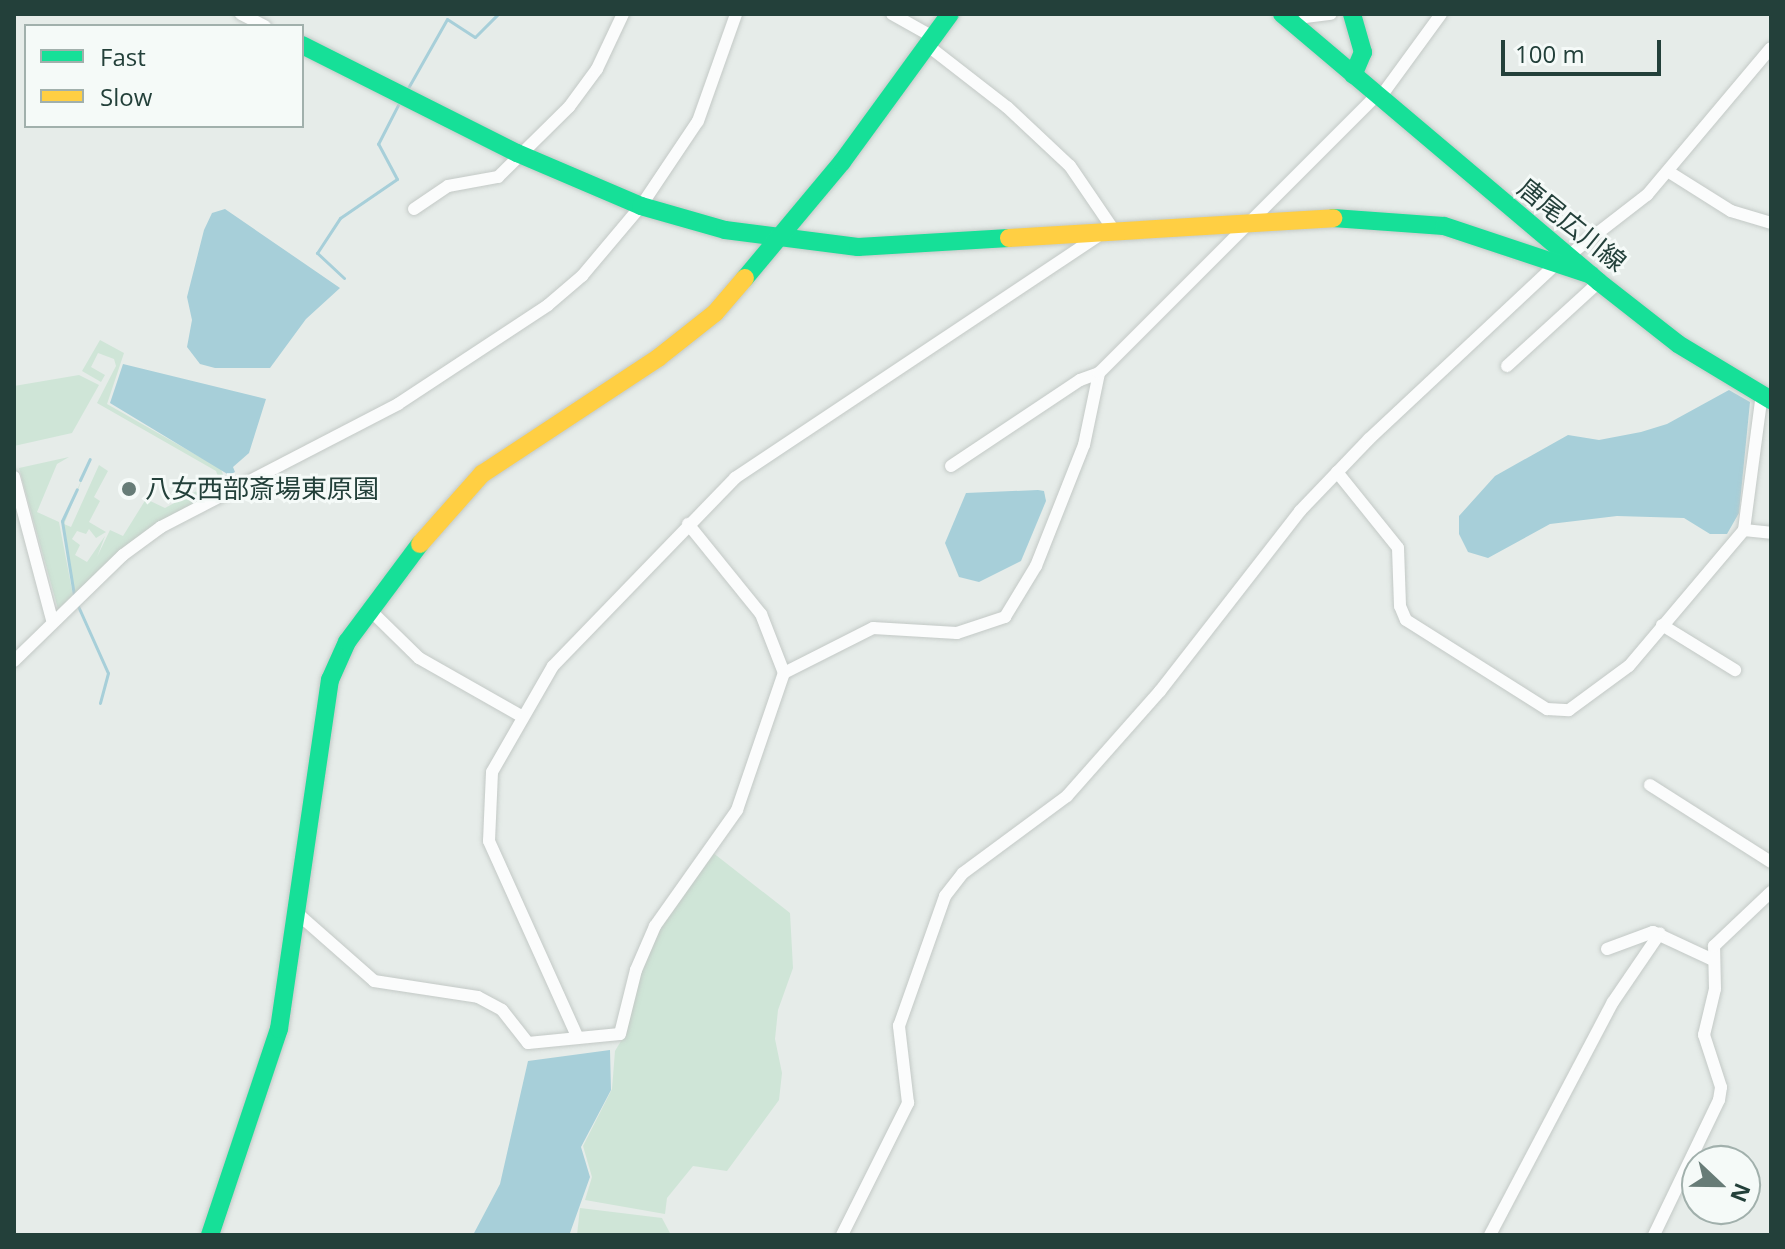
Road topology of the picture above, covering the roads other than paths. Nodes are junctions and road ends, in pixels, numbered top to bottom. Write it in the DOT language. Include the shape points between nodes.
graph roads {
  1 [pos="241,14"];
  2 [pos="623,14"];
  3 [pos="736,14"];
  4 [pos="892,14"];
  5 [pos="950,14"];
  6 [pos="1282,14"];
  7 [pos="1331,14"];
  8 [pos="1352,14"];
  9 [pos="1441,14"];
  10 [pos="1305,17"];
  11 [pos="261,24"];
  12 [pos="930,41"];
  13 [pos="304,46"];
  14 [pos="1771,48"];
  15 [pos="1353,75"];
  16 [pos="1378,98"];
  17 [pos="517,153"];
  18 [pos="1669,172"];
  19 [pos="641,206"];
  20 [pos="414,209"];
  21 [pos="1251,220"];
  22 [pos="1771,223"];
  23 [pos="1109,232"];
  24 [pos="779,238"];
  25 [pos="1561,261"];
  26 [pos="1595,278"];
  27 [pos="1507,366"];
  28 [pos="1099,373"];
  29 [pos="1766,397"];
  30 [pos="951,466"];
  31 [pos="1337,472"];
  32 [pos="14,477"];
  33 [pos="688,524"];
  34 [pos="1744,530"];
  35 [pos="1771,533"];
  36 [pos="371,611"];
  37 [pos="52,620"];
  38 [pos="1662,625"];
  39 [pos="1707,634"];
  40 [pos="1698,647"];
  41 [pos="14,661"];
  42 [pos="1735,670"];
  43 [pos="784,673"];
  44 [pos="521,716"];
  45 [pos="1650,785"];
  46 [pos="1771,862"];
  47 [pos="1771,892"];
  48 [pos="297,913"];
  49 [pos="1660,933"];
  50 [pos="1607,949"];
  51 [pos="1711,959"];
  52 [pos="577,1036"];
  53 [pos="210,1235"];
  54 [pos="842,1235"];
  55 [pos="1490,1235"];
  56 [pos="1654,1235"];
  1 -- 11 [label="street"];
  2 -- 17 [label="street" via="597,69 569,107"];
  3 -- 19 [label="street" via="698,121"];
  4 -- 12 [label="street"];
  5 -- 12 [label="street"];
  6 -- 15 [label="street, 唐尾広川線"];
  7 -- 10 [label="street"];
  8 -- 15 [label="street" via="1363,52"];
  9 -- 16 [label="street"];
  12 -- 23 [label="street" via="1070,166"];
  12 -- 24 [label="street"];
  13 -- 17 [label="street"];
  14 -- 18 [label="street"];
  15 -- 16 [label="street, 唐尾広川線"];
  16 -- 21 [label="street"];
  16 -- 25 [label="street, 唐尾広川線"];
  17 -- 19 [label="street"];
  17 -- 20 [label="street" via="498,177 448,186"];
  18 -- 22 [label="street" via="1731,211"];
  18 -- 25 [label="street"];
  19 -- 24 [label="street" via="725,230"];
  19 -- 37 [label="street" via="582,276 548,305 398,404 161,527"];
  21 -- 23 [label="street"];
  21 -- 25 [label="street" via="1347,217 1444,226"];
  21 -- 28 [label="street"];
  23 -- 24 [label="street" via="858,247"];
  23 -- 33 [label="street" via="735,478"];
  24 -- 36 [label="street" via="715,313 658,358 482,474 435,523"];
  25 -- 26 [label="street"];
  25 -- 31 [label="street"];
  26 -- 27 [label="street"];
  26 -- 29 [label="street, 唐尾広川線" via="1678,344"];
  28 -- 30 [label="street"];
  28 -- 43 [label="street" via="1084,445 1036,566 1005,617 957,633 873,628"];
  29 -- 34 [label="street"];
  31 -- 38 [label="street" via="1398,548 1400,606 1406,620 1547,709 1569,710 1613,681"];
  31 -- 54 [label="street" via="1113,747 1067,796 963,873 945,896 899,1026 908,1103"];
  32 -- 37 [label="street"];
  33 -- 43 [label="street" via="761,614"];
  33 -- 44 [label="street" via="553,666"];
  34 -- 35 [label="street"];
  34 -- 38 [label="street"];
  36 -- 44 [label="street" via="419,658"];
  36 -- 48 [label="street" via="347,642 330,680"];
  37 -- 41 [label="street"];
  38 -- 40 [label="street"];
  39 -- 40 [label="street"];
  40 -- 42 [label="street"];
  43 -- 52 [label="street" via="737,810 655,926 636,970 620,1034"];
  44 -- 52 [label="street" via="492,772 489,841"];
  45 -- 46 [label="street"];
  47 -- 51 [label="street" via="1714,946"];
  48 -- 52 [label="street" via="374,981 478,997 502,1010 528,1043"];
  48 -- 53 [label="street" via="279,1029"];
  49 -- 50 [label="street"];
  49 -- 51 [label="street"];
  49 -- 55 [label="street" via="1613,1002"];
  51 -- 56 [label="street" via="1715,989 1704,1035 1721,1087 1719,1100"];
}
